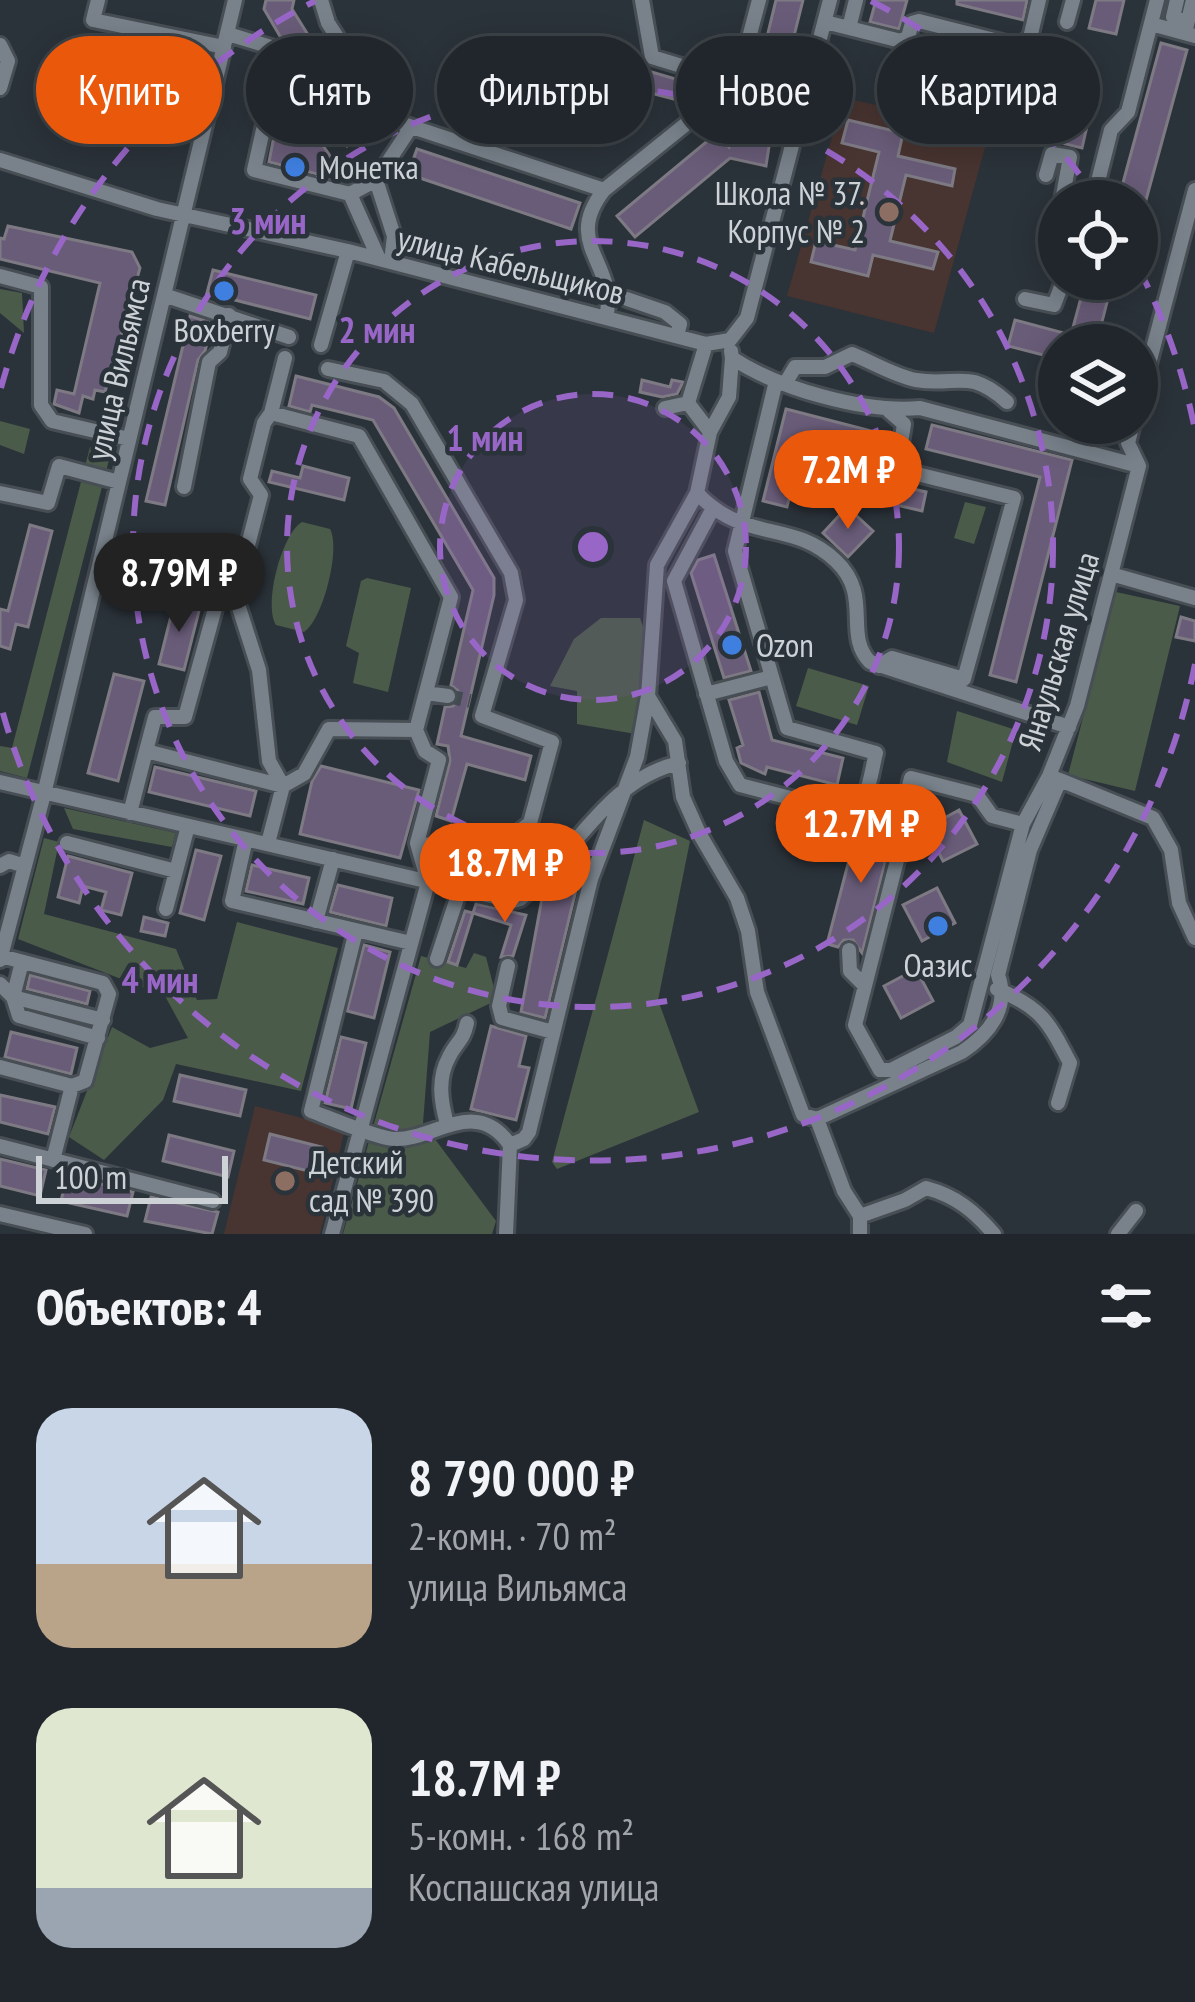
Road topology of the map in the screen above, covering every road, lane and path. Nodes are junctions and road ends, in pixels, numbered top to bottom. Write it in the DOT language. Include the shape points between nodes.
graph roads {
  1 [pos="98,0"];
  2 [pos="236,0"];
  3 [pos="321,0"];
  4 [pos="642,0"];
  5 [pos="759,0"];
  6 [pos="830,0"];
  7 [pos="856,0"];
  8 [pos="1039,0"];
  9 [pos="1073,0"];
  10 [pos="1157,0"];
  11 [pos="1177,0"];
  12 [pos="1193,0"];
  13 [pos="824,22"];
  14 [pos="1067,22"];
  15 [pos="1151,24"];
  16 [pos="849,28"];
  17 [pos="1189,30"];
  18 [pos="336,36"];
  19 [pos="749,36"];
  20 [pos="820,36"];
  21 [pos="226,41"];
  22 [pos="0,45"];
  23 [pos="222,58"];
  24 [pos="676,64"];
  25 [pos="0,88"];
  26 [pos="413,128"];
  27 [pos="676,132"];
  28 [pos="201,144"];
  29 [pos="400,144"];
  30 [pos="793,144"];
  31 [pos="0,160"];
  32 [pos="1046,175"];
  33 [pos="376,180"];
  34 [pos="1066,180"];
  35 [pos="1098,180"];
  36 [pos="604,190"];
  37 [pos="1195,190"];
  38 [pos="350,194"];
  39 [pos="183,215"];
  40 [pos="348,251"];
  41 [pos="385,260"];
  42 [pos="0,276"];
  43 [pos="607,284"];
  44 [pos="164,296"];
  45 [pos="627,298"];
  46 [pos="1025,299"];
  47 [pos="1056,300"];
  48 [pos="229,315"];
  49 [pos="606,317"];
  50 [pos="632,324"];
  51 [pos="1158,330"];
  52 [pos="677,336"];
  53 [pos="290,337"];
  54 [pos="730,340"];
  55 [pos="706,344"];
  56 [pos="321,345"];
  57 [pos="284,358"];
  58 [pos="732,358"];
  59 [pos="328,369"];
  60 [pos="780,382"];
  61 [pos="1006,402"];
  62 [pos="688,404"];
  63 [pos="665,408"];
  64 [pos="889,411"];
  65 [pos="271,413"];
  66 [pos="710,432"];
  67 [pos="129,439"];
  68 [pos="1128,444"];
  69 [pos="1139,466"];
  70 [pos="897,469"];
  71 [pos="119,482"];
  72 [pos="184,488"];
  73 [pos="0,493"];
  74 [pos="697,493"];
  75 [pos="825,496"];
  76 [pos="712,510"];
  77 [pos="740,525"];
  78 [pos="1112,574"];
  79 [pos="235,596"];
  80 [pos="1195,598"];
  81 [pos="879,666"];
  82 [pos="772,677"];
  83 [pos="426,693"];
  84 [pos="706,694"];
  85 [pos="448,696"];
  86 [pos="648,696"];
  87 [pos="470,700"];
  88 [pos="486,704"];
  89 [pos="1069,727"];
  90 [pos="416,730"];
  91 [pos="146,751"];
  92 [pos="680,763"];
  93 [pos="1055,778"];
  94 [pos="0,782"];
  95 [pos="283,786"];
  96 [pos="626,786"];
  97 [pos="44,794"];
  98 [pos="130,813"];
  99 [pos="1023,824"];
  100 [pos="188,826"];
  101 [pos="246,839"];
  102 [pos="67,843"];
  103 [pos="268,843"];
  104 [pos="417,843"];
  105 [pos="333,859"];
  106 [pos="0,866"];
  107 [pos="25,866"];
  108 [pos="176,871"];
  109 [pos="428,882"];
  110 [pos="460,889"];
  111 [pos="166,909"];
  112 [pos="316,921"];
  113 [pos="4,927"];
  114 [pos="356,931"];
  115 [pos="1195,938"];
  116 [pos="411,944"];
  117 [pos="849,950"];
  118 [pos="0,958"];
  119 [pos="437,959"];
  120 [pos="22,962"];
  121 [pos="508,966"];
  122 [pos="982,982"];
  123 [pos="0,984"];
  124 [pos="865,986"];
  125 [pos="1004,992"];
  126 [pos="13,997"];
  127 [pos="103,1020"];
  128 [pos="467,1023"];
  129 [pos="554,1032"];
  130 [pos="98,1039"];
  131 [pos="961,1040"];
  132 [pos="0,1067"];
  133 [pos="72,1086"];
  134 [pos="1058,1103"];
  135 [pos="817,1119"];
  136 [pos="447,1124"];
  137 [pos="362,1128"];
  138 [pos="510,1145"];
  139 [pos="0,1146"];
  140 [pos="52,1160"];
  141 [pos="213,1202"];
  142 [pos="1136,1211"];
  143 [pos="0,1214"];
  144 [pos="860,1216"];
  145 [pos="85,1234"];
  146 [pos="332,1234"];
  147 [pos="506,1234"];
  148 [pos="860,1234"];
  149 [pos="994,1234"];
  150 [pos="1118,1234"];
  1 -- 21 [label="street" via="93,20"];
  2 -- 21 [label="street, улица Вильямса"];
  3 -- 18 [label="street"];
  4 -- 24 [label="street" via="652,57"];
  5 -- 19 [label="street"];
  6 -- 13 [label="street"];
  7 -- 16 [label="street"];
  8 -- 16 [label="street" via="1030,38 1018,46 919,21 904,41"];
  9 -- 14 [label="street"];
  10 -- 15 [label="street"];
  11 -- 17 [label="street" via="1173,17"];
  12 -- 17 [label="street"];
  13 -- 16 [label="street"];
  13 -- 20 [label="street"];
  15 -- 17 [label="street"];
  15 -- 35 [label="street" via="1128,112 1111,130"];
  21 -- 23 [label="street, улица Вильямса"];
  21 -- 38 [label="street" via="281,50 254,170"];
  22 -- 25 [label="street" via="8,61"];
  26 -- 36 [label="street"];
  27 -- 36 [label="street"];
  28 -- 39 [label="street, улица Вильямса"];
  29 -- 33 [label="street"];
  30 -- 54 [label="street" via="746,318"];
  31 -- 39 [label="street, улица Кабельщиков"];
  32 -- 34 [label="street" via="1054,153 1070,157"];
  33 -- 38 [label="street"];
  33 -- 41 [label="street" via="394,236"];
  36 -- 43 [label="street" via="589,210 585,237"];
  37 -- 51 [label="street"];
  38 -- 41 [label="street"];
  39 -- 40 [label="street, улица Кабельщиков"];
  39 -- 44 [label="street, улица Вильямса"];
  40 -- 41 [label="street, улица Кабельщиков"];
  40 -- 56 [label="street"];
  41 -- 49 [label="street, улица Кабельщиков"];
  42 -- 67 [label="street" via="41,287 41,405 52,421"];
  43 -- 45 [label="street"];
  43 -- 49 [label="street"];
  44 -- 48 [label="street"];
  44 -- 67 [label="street, улица Вильямса"];
  45 -- 50 [label="street"];
  45 -- 52 [label="street" via="665,312 680,324"];
  46 -- 47 [label="street"];
  48 -- 53 [label="street"];
  48 -- 72 [label="street" via="220,352 209,362"];
  49 -- 50 [label="street, улица Кабельщиков"];
  50 -- 52 [label="street, улица Кабельщиков"];
  52 -- 55 [label="street, улица Кабельщиков"];
  54 -- 55 [label="street, улица Кабельщиков"];
  54 -- 58 [label="street"];
  55 -- 62 [label="street"];
  57 -- 65 [label="street"];
  58 -- 60 [label="street"];
  58 -- 66 [label="street" via="729,397"];
  59 -- 88 [label="street" via="384,381 412,404 511,573 516,600"];
  60 -- 61 [label="street" via="795,367 825,367 852,354 916,380 988,385"];
  60 -- 64 [label="street"];
  60 -- 77 [label="street"];
  62 -- 63 [label="street"];
  62 -- 66 [label="street"];
  64 -- 69 [label="street" via="920,408"];
  64 -- 70 [label="street" via="904,424"];
  65 -- 79 [label="street" via="250,479 261,495"];
  65 -- 83 [label="street" via="358,436 451,596"];
  66 -- 74 [label="street"];
  67 -- 71 [label="street, улица Вильямса"];
  68 -- 69 [label="street, Янаульская улица"];
  69 -- 78 [label="street, Янаульская улица"];
  70 -- 75 [label="street" via="881,483 832,471"];
  70 -- 81 [label="street" via="1014,498 964,680 892,658"];
  71 -- 73 [label="street" via="59,466 48,503"];
  71 -- 97 [label="street, улица Вильямса"];
  74 -- 76 [label="street"];
  74 -- 86 [label="street" via="653,579"];
  76 -- 77 [label="street"];
  76 -- 84 [label="street" via="674,581"];
  77 -- 81 [label="street" via="805,539 840,564 854,580 860,649"];
  77 -- 82 [label="street" via="735,551"];
  78 -- 80 [label="street"];
  78 -- 89 [label="street, Янаульская улица"];
  79 -- 91 [label="street" via="216,605 185,717 155,717"];
  79 -- 95 [label="street" via="260,670 269,760"];
  81 -- 89 [label="street"];
  82 -- 84 [label="street"];
  82 -- 84 [label="street" via="790,731 876,754 854,810 740,785"];
  83 -- 85 [label="street"];
  83 -- 90 [label="street"];
  86 -- 92 [label="street"];
  86 -- 96 [label="street"];
  87 -- 88 [label="street"];
  88 -- 104 [label="street" via="482,716 552,742 530,823 505,858"];
  89 -- 93 [label="street, Янаульская улица"];
  90 -- 95 [label="street" via="329,729 304,774"];
  90 -- 104 [label="street" via="439,760"];
  91 -- 95 [label="street"];
  91 -- 98 [label="street"];
  92 -- 96 [label="street"];
  92 -- 135 [label="street" via="683,796 737,898 757,992 803,1115"];
  93 -- 99 [label="street, Янаульская улица"];
  93 -- 115 [label="street" via="1153,818 1171,850 1179,903"];
  93 -- 125 [label="street" via="998,975"];
  94 -- 97 [label="street"];
  95 -- 103 [label="street"];
  96 -- 110 [label="street" via="520,899"];
  96 -- 129 [label="street" via="591,879"];
  97 -- 98 [label="street"];
  97 -- 107 [label="street, улица Вильямса"];
  98 -- 100 [label="street"];
  99 -- 122 [label="street, Янаульская улица"];
  99 -- 124 [label="street" via="992,816 977,795 911,778"];
  100 -- 101 [label="street"];
  100 -- 108 [label="street"];
  101 -- 103 [label="street"];
  101 -- 112 [label="street" via="232,902"];
  102 -- 108 [label="street"];
  103 -- 105 [label="street"];
  104 -- 109 [label="street"];
  105 -- 109 [label="street"];
  105 -- 112 [label="street"];
  106 -- 107 [label="street"];
  107 -- 113 [label="street, улица Вильямса"];
  108 -- 111 [label="street"];
  109 -- 110 [label="street"];
  109 -- 116 [label="street"];
  110 -- 119 [label="street"];
  112 -- 114 [label="street"];
  113 -- 118 [label="street, улица Вильямса"];
  114 -- 116 [label="street"];
  114 -- 137 [label="street" via="310,1112"];
  116 -- 137 [label="street"];
  117 -- 124 [label="street" via="850,971"];
  118 -- 120 [label="street"];
  120 -- 126 [label="street"];
  120 -- 127 [label="street" via="107,985"];
  121 -- 129 [label="street" via="502,1018"];
  122 -- 125 [label="street"];
  122 -- 131 [label="street, Янаульская улица"];
  123 -- 126 [label="street"];
  124 -- 131 [label="street" via="855,1025 880,1070"];
  125 -- 131 [label="street" via="979,1040"];
  125 -- 134 [label="street" via="1046,1018 1070,1064"];
  126 -- 127 [label="street"];
  126 -- 130 [label="street" via="22,1018"];
  127 -- 130 [label="street"];
  128 -- 136 [label="street" via="440,1093"];
  129 -- 138 [label="street" via="529,1132"];
  130 -- 133 [label="street" via="85,1081"];
  131 -- 135 [label="street"];
  132 -- 133 [label="street"];
  133 -- 140 [label="street"];
  135 -- 144 [label="street"];
  136 -- 137 [label="street" via="394,1139"];
  136 -- 138 [label="street" via="493,1128"];
  137 -- 146 [label="street"];
  138 -- 147 [label="street"];
  139 -- 140 [label="street"];
  140 -- 141 [label="street"];
  142 -- 150 [label="street"];
  143 -- 145 [label="street"];
  144 -- 148 [label="street"];
  144 -- 149 [label="street" via="926,1188 952,1195"];
}
